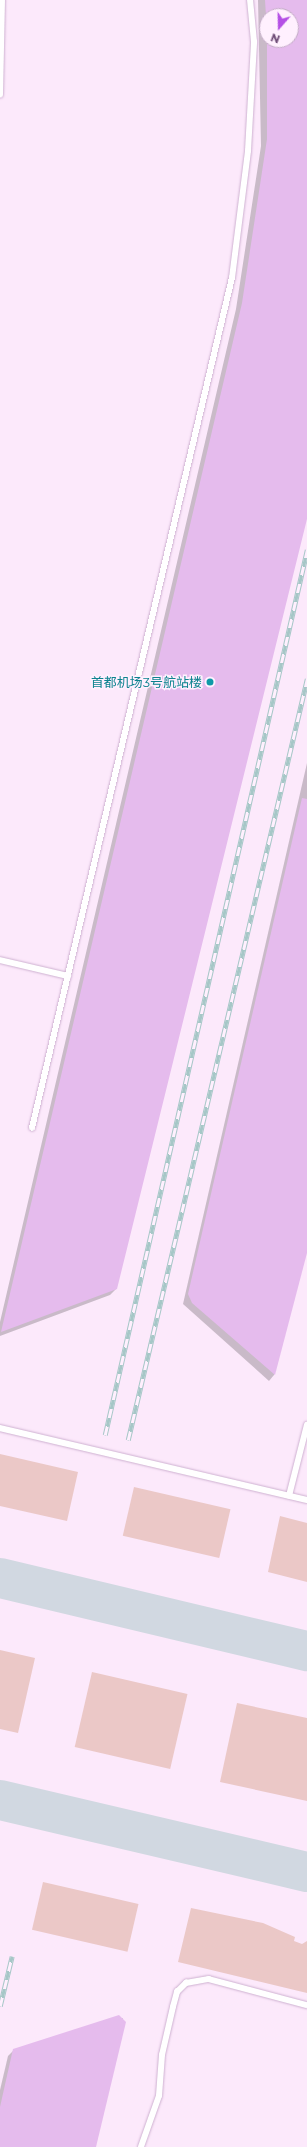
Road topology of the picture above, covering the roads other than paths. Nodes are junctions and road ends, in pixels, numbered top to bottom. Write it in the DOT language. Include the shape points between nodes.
graph roads {
  1 [pos="2,0"];
  2 [pos="250,0"];
  3 [pos="0,95"];
  4 [pos="0,960"];
  5 [pos="68,976"];
  6 [pos="32,1128"];
  7 [pos="307,1424"];
  8 [pos="0,1428"];
  9 [pos="288,1496"];
  10 [pos="307,1500"];
  11 [pos="307,2005"];
  12 [pos="141,2147"];
  1 -- 3 [label="lane"];
  2 -- 5 [label="lane" via="254,42 248,152 232,278"];
  4 -- 5 [label="lane"];
  5 -- 6 [label="lane"];
  7 -- 9 [label="lane"];
  8 -- 9 [label="lane"];
  9 -- 10 [label="lane"];
  11 -- 12 [label="lane" via="209,1979 186,1983 177,1992 162,2056 159,2096"];
}
